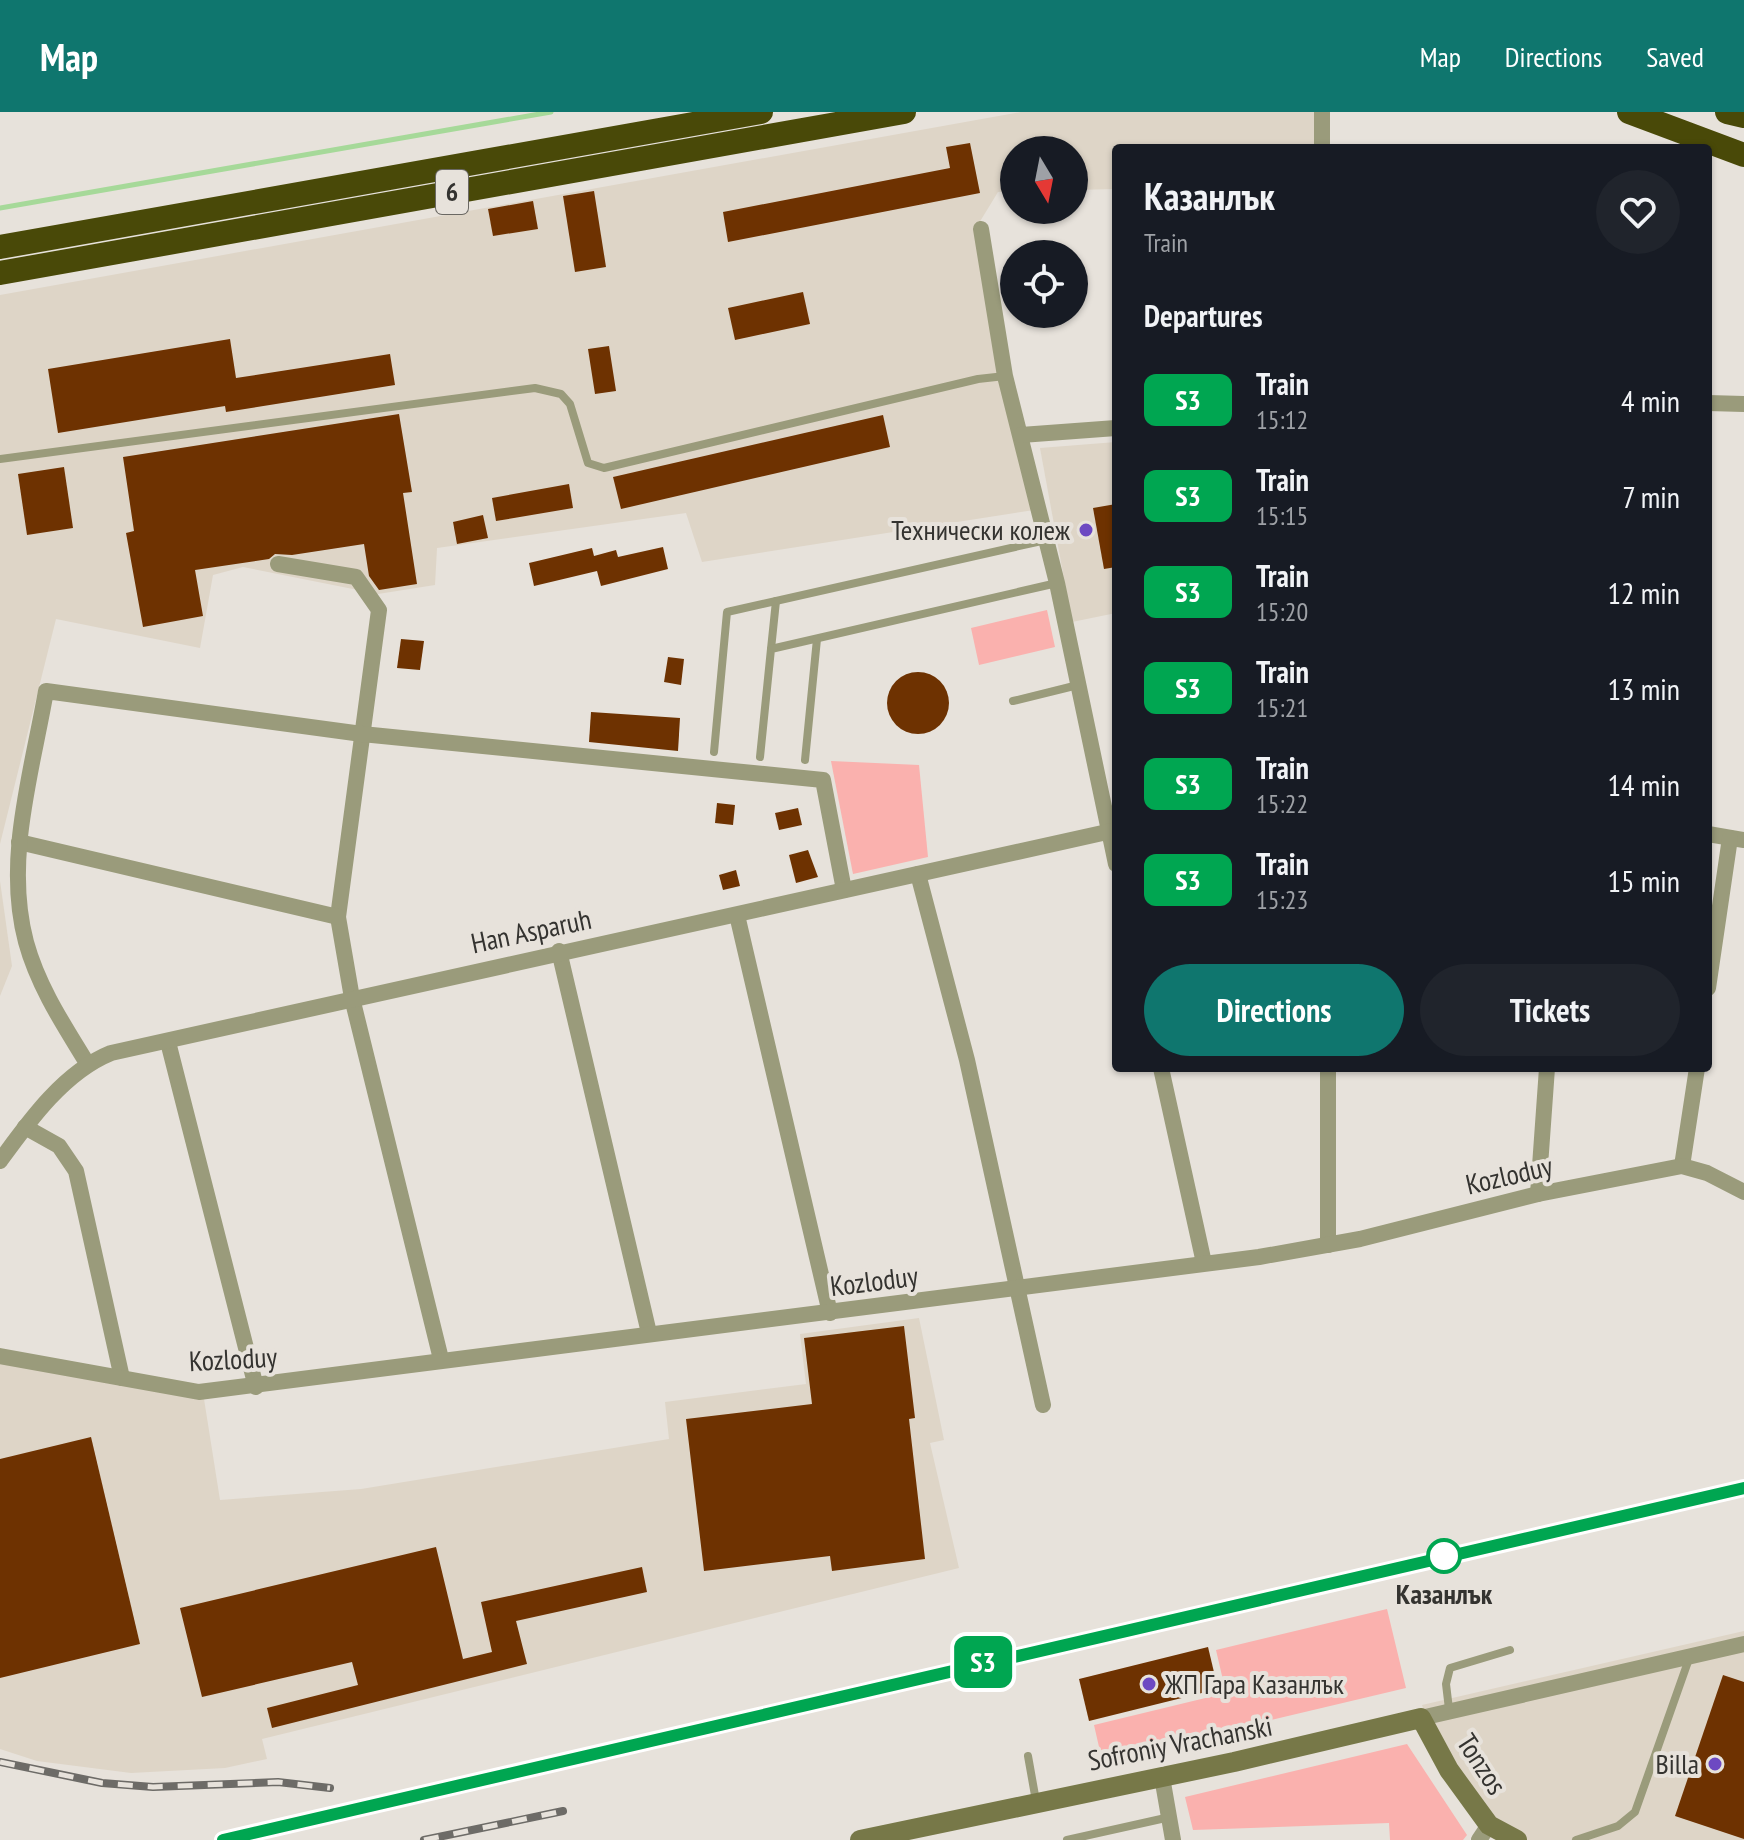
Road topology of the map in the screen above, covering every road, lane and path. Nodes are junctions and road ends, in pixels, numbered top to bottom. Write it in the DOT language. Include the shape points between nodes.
graph roads {
  1 [pos="761,112"];
  2 [pos="904,112"];
  3 [pos="1322,112"];
  4 [pos="1631,112"];
  5 [pos="1727,112"];
  6 [pos="1744,116"];
  7 [pos="1744,142"];
  8 [pos="1322,144"];
  9 [pos="1744,155"];
  10 [pos="981,229"];
  11 [pos="0,247"];
  12 [pos="0,273"];
  13 [pos="1005,376"];
  14 [pos="1712,403"];
  15 [pos="1744,404"];
  16 [pos="1112,428"];
  17 [pos="1021,435"];
  18 [pos="0,459"];
  19 [pos="1047,540"];
  20 [pos="278,564"];
  21 [pos="1057,583"];
  22 [pos="776,601"];
  23 [pos="817,639"];
  24 [pos="771,649"];
  25 [pos="1079,685"];
  26 [pos="1013,701"];
  27 [pos="362,734"];
  28 [pos="714,752"];
  29 [pos="760,757"];
  30 [pos="805,760"];
  31 [pos="1112,830"];
  32 [pos="1712,835"];
  33 [pos="1737,839"];
  34 [pos="19,842"];
  35 [pos="918,874"];
  36 [pos="844,890"];
  37 [pos="737,915"];
  38 [pos="338,917"];
  39 [pos="559,951"];
  40 [pos="1712,967"];
  41 [pos="352,998"];
  42 [pos="168,1042"];
  43 [pos="87,1063"];
  44 [pos="1162,1072"];
  45 [pos="1328,1072"];
  46 [pos="1547,1072"];
  47 [pos="1696,1072"];
  48 [pos="25,1127"];
  49 [pos="0,1161"];
  50 [pos="1682,1166"];
  51 [pos="1744,1192"];
  52 [pos="1538,1194"];
  53 [pos="1328,1245"];
  54 [pos="1204,1263"];
  55 [pos="1020,1288"];
  56 [pos="830,1313"];
  57 [pos="649,1333"];
  58 [pos="0,1356"];
  59 [pos="441,1359"];
  60 [pos="122,1378"];
  61 [pos="256,1387"];
  62 [pos="1043,1405"];
  63 [pos="1744,1644"];
  64 [pos="1510,1650"];
  65 [pos="1690,1656"];
  66 [pos="1449,1709"];
  67 [pos="1421,1718"];
  68 [pos="1028,1756"];
  69 [pos="1162,1777"];
  70 [pos="1036,1801"];
  71 [pos="1170,1817"];
  72 [pos="1484,1833"];
  73 [pos="860,1840"];
  74 [pos="1067,1840"];
  75 [pos="1173,1840"];
  76 [pos="1517,1840"];
  77 [pos="1576,1840"];
  1 -- 11 [label="highway, 6"];
  2 -- 12 [label="highway, 6"];
  3 -- 8 [label="street"];
  4 -- 7 [label="highway"];
  4 -- 9 [label="highway"];
  5 -- 6 [label="highway"];
  10 -- 13 [label="street"];
  13 -- 17 [label="street"];
  13 -- 18 [label="lane" via="604,468 588,463 570,404 561,394 535,388"];
  14 -- 15 [label="street"];
  16 -- 17 [label="street"];
  17 -- 19 [label="street"];
  19 -- 21 [label="street"];
  19 -- 22 [label="lane"];
  20 -- 27 [label="street" via="356,577 379,610"];
  21 -- 23 [label="lane"];
  21 -- 25 [label="street"];
  22 -- 24 [label="lane"];
  22 -- 28 [label="lane" via="727,612"];
  23 -- 24 [label="lane"];
  23 -- 30 [label="lane"];
  24 -- 29 [label="lane"];
  25 -- 26 [label="lane"];
  25 -- 31 [label="street"];
  27 -- 34 [label="street" via="46,691"];
  27 -- 36 [label="street" via="823,780"];
  27 -- 38 [label="street"];
  31 -- 35 [label="street, Han Asparuh"];
  32 -- 33 [label="street"];
  33 -- 40 [label="street"];
  34 -- 38 [label="street"];
  34 -- 43 [label="street" via="25,939 53,1007"];
  35 -- 36 [label="street, Han Asparuh"];
  35 -- 55 [label="street"];
  36 -- 37 [label="street, Han Asparuh"];
  37 -- 39 [label="street, Han Asparuh"];
  37 -- 56 [label="street"];
  38 -- 41 [label="street"];
  39 -- 41 [label="street, Han Asparuh"];
  39 -- 57 [label="street"];
  41 -- 42 [label="street, Han Asparuh"];
  41 -- 59 [label="street"];
  42 -- 43 [label="street, Han Asparuh"];
  42 -- 61 [label="street"];
  43 -- 48 [label="street, Han Asparuh"];
  44 -- 54 [label="street"];
  45 -- 53 [label="street"];
  46 -- 52 [label="street"];
  47 -- 50 [label="street"];
  48 -- 49 [label="street, Han Asparuh"];
  48 -- 60 [label="street" via="59,1146 76,1171"];
  50 -- 51 [label="street"];
  50 -- 52 [label="street, Kozloduy"];
  52 -- 53 [label="street, Kozloduy"];
  53 -- 54 [label="street, Kozloduy"];
  54 -- 55 [label="street, Kozloduy"];
  55 -- 56 [label="street, Kozloduy"];
  55 -- 62 [label="street"];
  56 -- 57 [label="street, Kozloduy"];
  57 -- 59 [label="street, Kozloduy"];
  58 -- 60 [label="street, Kozloduy"];
  59 -- 61 [label="street, Kozloduy"];
  60 -- 61 [label="street, Kozloduy" via="199,1392"];
  63 -- 65 [label="street, Sofroniy Vrachanski"];
  64 -- 66 [label="lane" via="1450,1668"];
  65 -- 66 [label="street, Sofroniy Vrachanski"];
  65 -- 77 [label="lane" via="1635,1812 1618,1826"];
  66 -- 67 [label="street, Sofroniy Vrachanski"];
  67 -- 69 [label="street, Sofroniy Vrachanski"];
  67 -- 72 [label="street, Tonzos"];
  68 -- 70 [label="lane"];
  69 -- 70 [label="street, Sofroniy Vrachanski"];
  69 -- 71 [label="street"];
  70 -- 73 [label="street, Sofroniy Vrachanski"];
  71 -- 74 [label="lane"];
  71 -- 75 [label="street"];
  72 -- 76 [label="street"];
}
